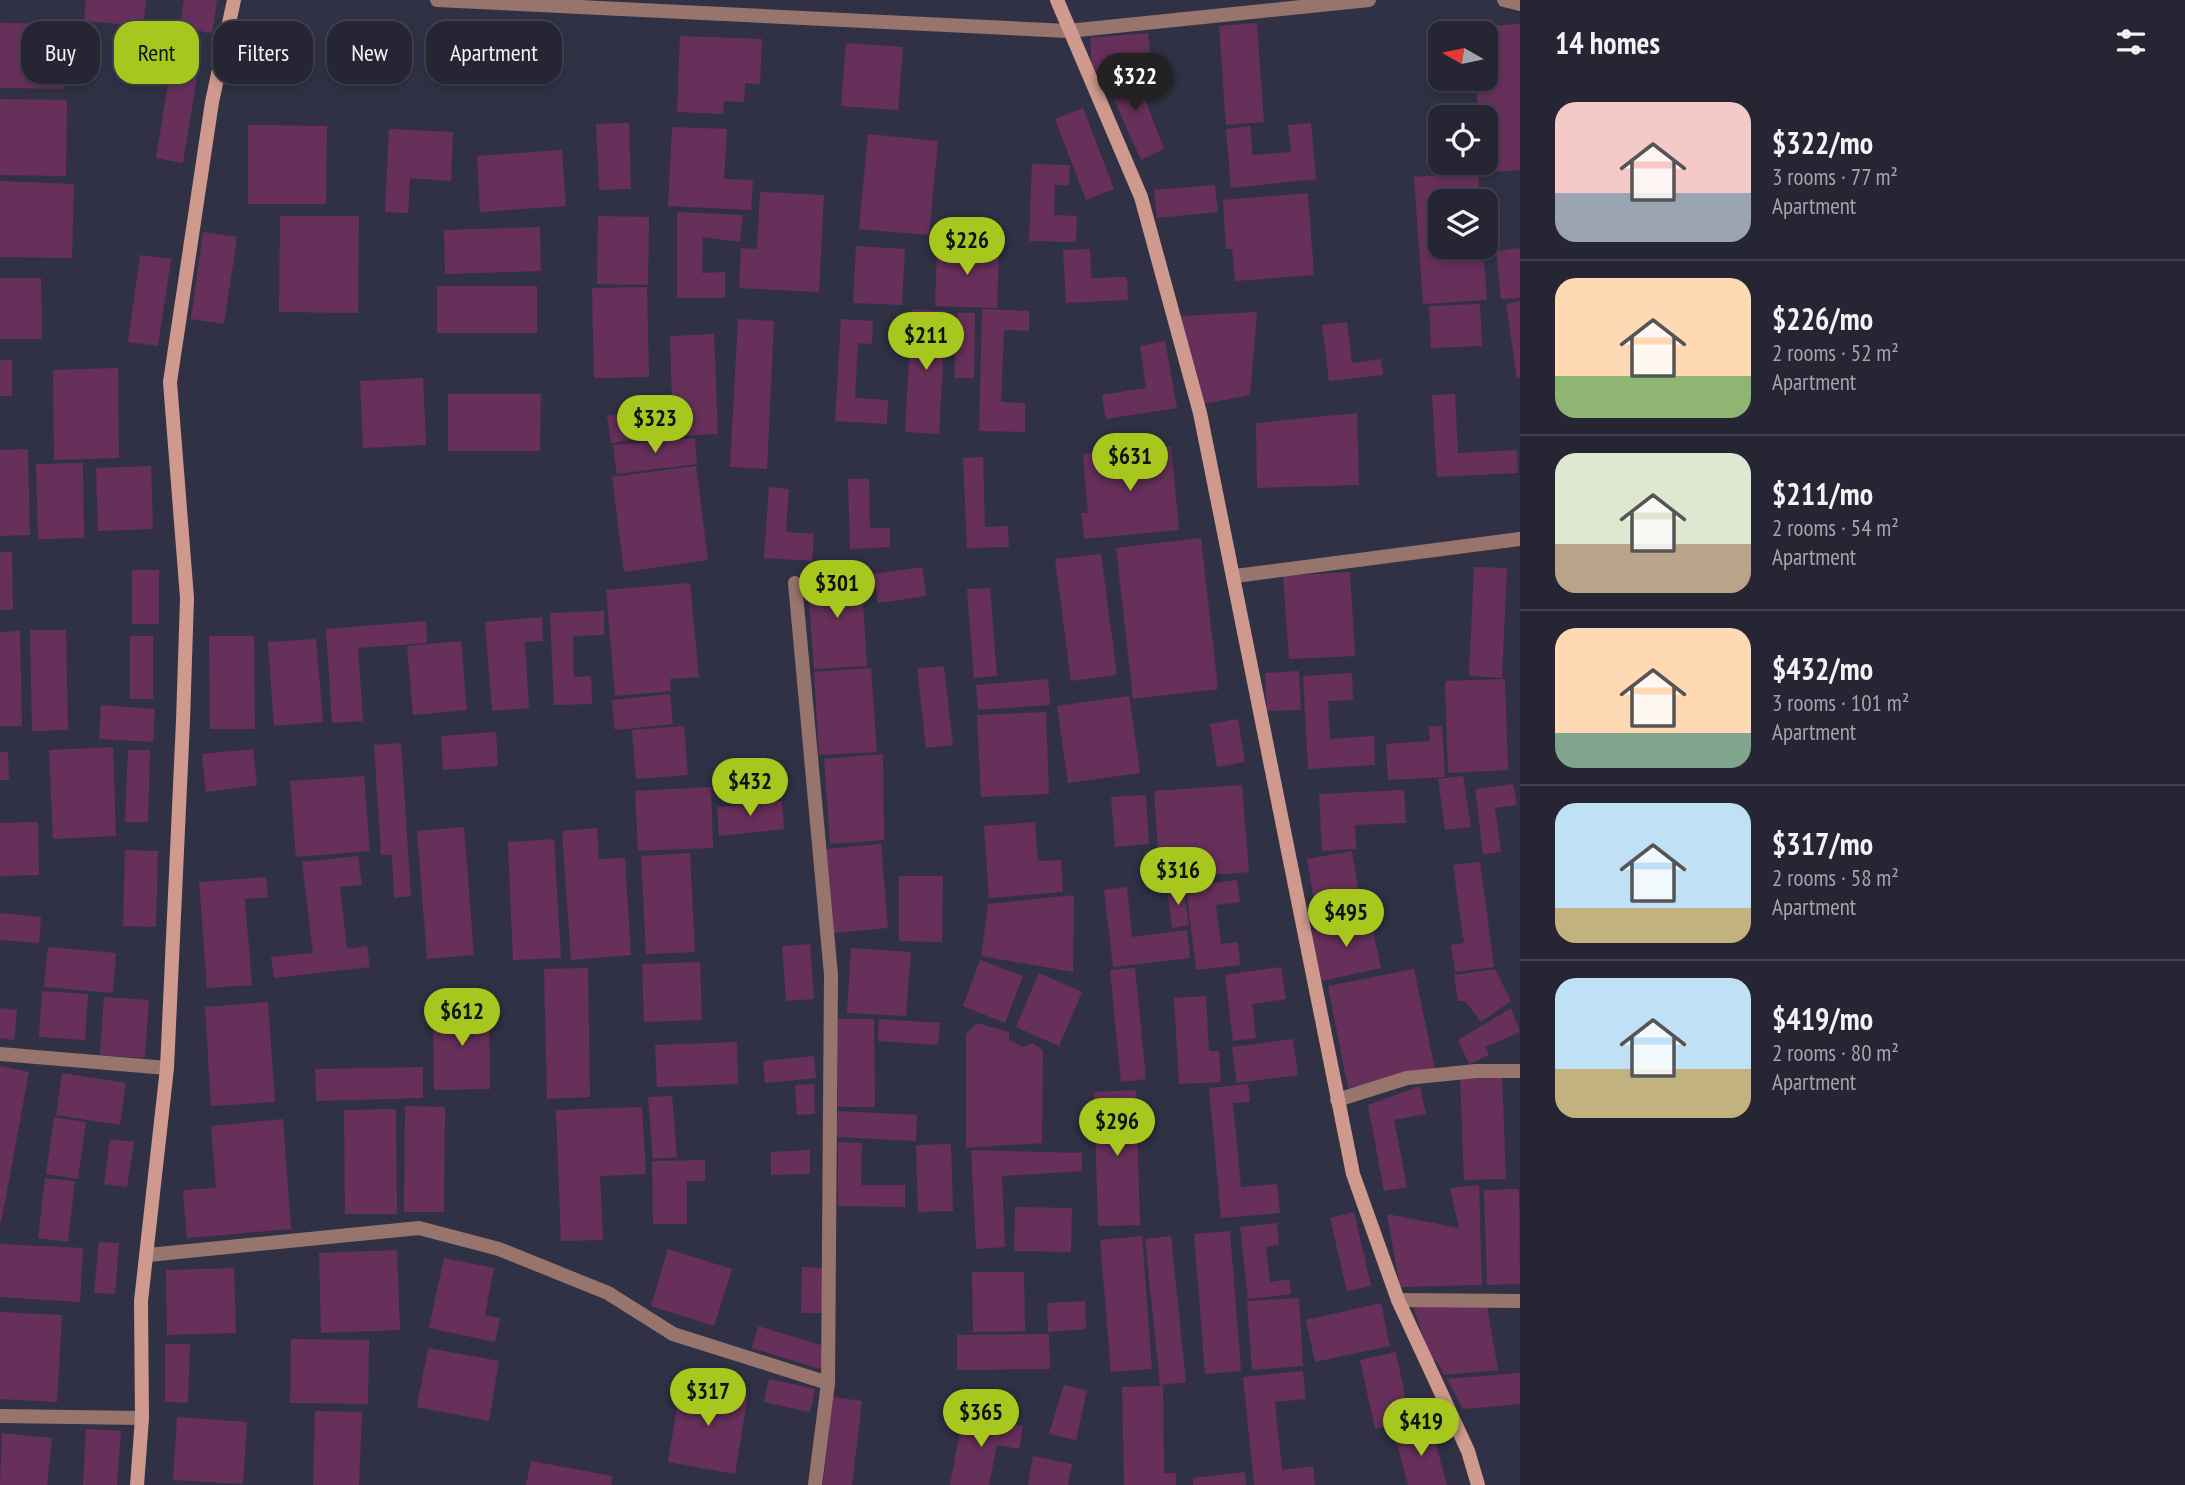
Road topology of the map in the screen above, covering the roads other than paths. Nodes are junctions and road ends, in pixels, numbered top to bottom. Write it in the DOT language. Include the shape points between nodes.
graph roads {
  1 [pos="234,0"];
  2 [pos="437,0"];
  3 [pos="1057,0"];
  4 [pos="1369,0"];
  5 [pos="1504,0"];
  6 [pos="1520,4"];
  7 [pos="1068,31"];
  8 [pos="1520,539"];
  9 [pos="1235,576"];
  10 [pos="796,583"];
  11 [pos="0,1054"];
  12 [pos="167,1068"];
  13 [pos="1520,1071"];
  14 [pos="1337,1100"];
  15 [pos="148,1255"];
  16 [pos="1398,1300"];
  17 [pos="1520,1301"];
  18 [pos="828,1383"];
  19 [pos="0,1416"];
  20 [pos="142,1418"];
  21 [pos="137,1485"];
  22 [pos="815,1485"];
  23 [pos="1478,1485"];
  1 -- 12 [label="street" via="212,102 170,382 187,598"];
  2 -- 7 [label="street"];
  3 -- 7 [label="street"];
  4 -- 7 [label="street"];
  5 -- 6 [label="street"];
  7 -- 9 [label="street" via="1098,90 1141,197 1200,413"];
  8 -- 9 [label="street"];
  9 -- 14 [label="street"];
  10 -- 18 [label="street" via="831,975"];
  11 -- 12 [label="street"];
  12 -- 15 [label="street"];
  13 -- 14 [label="street" via="1407,1078"];
  14 -- 16 [label="street" via="1353,1174"];
  15 -- 18 [label="street" via="419,1228 499,1249 608,1293 673,1334"];
  15 -- 20 [label="street" via="141,1301"];
  16 -- 17 [label="street"];
  16 -- 23 [label="street" via="1468,1451"];
  18 -- 22 [label="street"];
  19 -- 20 [label="street"];
  20 -- 21 [label="street"];
}
